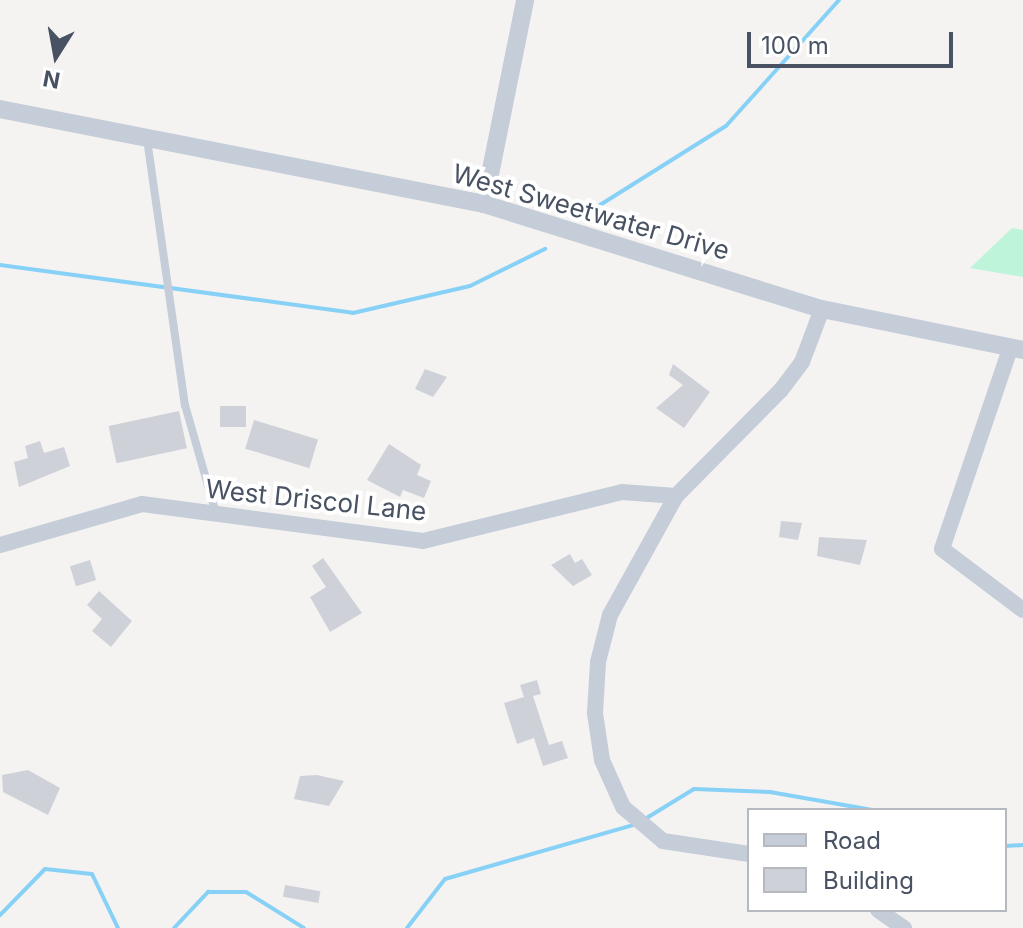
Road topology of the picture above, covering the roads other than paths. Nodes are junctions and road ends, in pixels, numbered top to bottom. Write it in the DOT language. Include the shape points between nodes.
graph roads {
  1 [pos="525,0"];
  2 [pos="0,109"];
  3 [pos="147,139"];
  4 [pos="484,204"];
  5 [pos="822,309"];
  6 [pos="1016,350"];
  7 [pos="676,496"];
  8 [pos="216,514"];
  9 [pos="0,545"];
  10 [pos="1023,610"];
  11 [pos="747,854"];
  12 [pos="881,912"];
  13 [pos="904,928"];
  1 -- 4 [label="street"];
  2 -- 3 [label="street, West Sweetwater Drive"];
  3 -- 4 [label="street, West Sweetwater Drive"];
  3 -- 8 [label="lane" via="182,390"];
  4 -- 5 [label="street, West Sweetwater Drive"];
  5 -- 6 [label="street, West Sweetwater Drive"];
  5 -- 7 [label="street" via="802,362 781,390"];
  6 -- 10 [label="street" via="942,549"];
  7 -- 8 [label="street, West Driscol Lane" via="622,492 552,504 423,541"];
  7 -- 11 [label="street" via="610,615 596,700 602,760 623,807 663,841"];
  8 -- 9 [label="street, West Driscol Lane" via="142,504"];
  12 -- 13 [label="street"];
}
